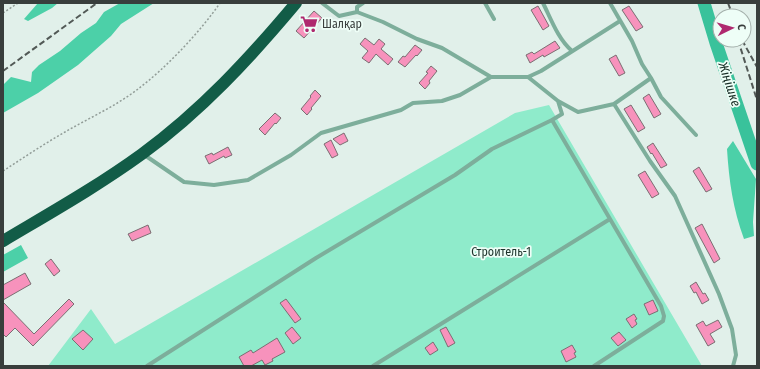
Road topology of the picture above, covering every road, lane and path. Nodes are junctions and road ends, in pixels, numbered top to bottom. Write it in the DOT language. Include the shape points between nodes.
graph roads {
  1 [pos="18,3"];
  2 [pos="220,3"];
  3 [pos="296,3"];
  4 [pos="322,3"];
  5 [pos="364,3"];
  6 [pos="485,3"];
  7 [pos="543,3"];
  8 [pos="610,3"];
  9 [pos="356,12"];
  10 [pos="3,13"];
  11 [pos="494,19"];
  12 [pos="620,21"];
  13 [pos="572,51"];
  14 [pos="491,77"];
  15 [pos="528,77"];
  16 [pos="651,78"];
  17 [pos="558,101"];
  18 [pos="614,104"];
  19 [pos="552,120"];
  20 [pos="696,135"];
  21 [pos="143,154"];
  22 [pos="3,171"];
  23 [pos="610,219"];
  24 [pos="3,241"];
  25 [pos="147,366"];
  26 [pos="373,366"];
  27 [pos="594,366"];
  28 [pos="733,366"];
  1 -- 10 [label="path"];
  2 -- 22 [label="path" via="210,18 139,89"];
  3 -- 21 [label="highway" via="220,87"];
  4 -- 9 [label="lane" via="340,16"];
  5 -- 9 [label="lane" via="357,7"];
  6 -- 11 [label="lane"];
  7 -- 13 [label="lane" via="566,46"];
  8 -- 12 [label="lane"];
  9 -- 14 [label="lane" via="442,48"];
  12 -- 13 [label="lane"];
  12 -- 16 [label="lane"];
  13 -- 15 [label="lane"];
  14 -- 15 [label="lane"];
  14 -- 21 [label="lane" via="460,95 442,101 413,103 401,110 321,133 291,155 248,180 214,185 184,182"];
  15 -- 17 [label="lane"];
  16 -- 18 [label="lane"];
  16 -- 20 [label="lane" via="661,97"];
  17 -- 18 [label="lane" via="578,112"];
  17 -- 19 [label="lane" via="562,114"];
  18 -- 28 [label="lane" via="675,196 732,329 736,355"];
  19 -- 23 [label="lane"];
  19 -- 25 [label="lane" via="492,149 455,175 316,258"];
  21 -- 24 [label="highway"];
  23 -- 26 [label="lane"];
  23 -- 27 [label="lane" via="661,306 664,316 663,321"];
}
